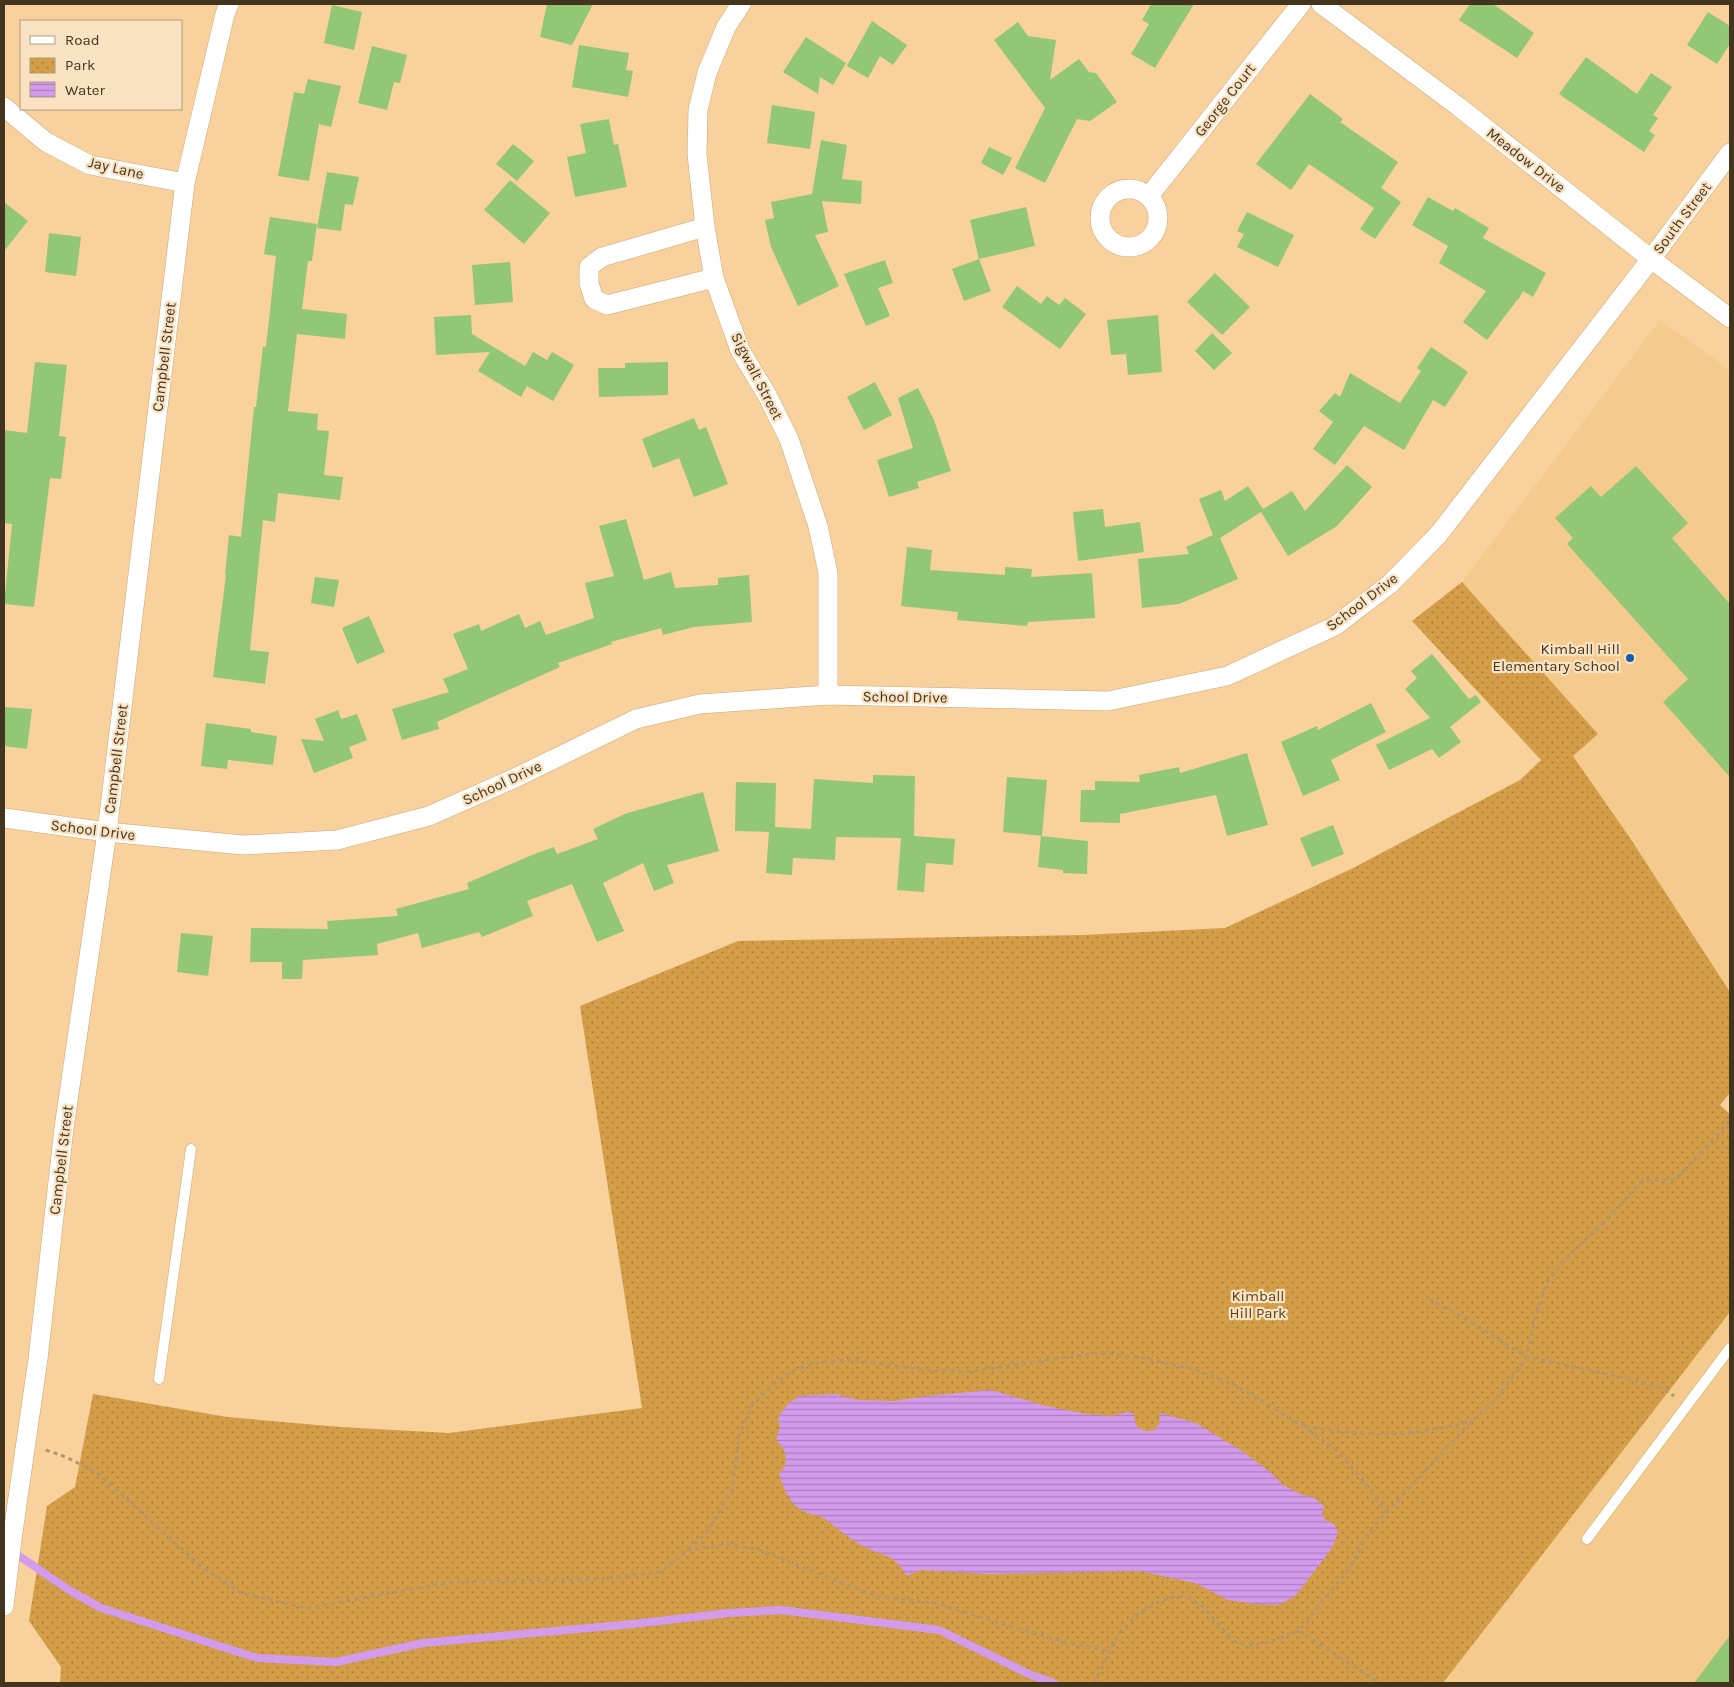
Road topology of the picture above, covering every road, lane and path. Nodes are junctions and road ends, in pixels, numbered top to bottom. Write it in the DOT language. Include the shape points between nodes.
graph roads {
  1 [pos="229,4"];
  2 [pos="741,4"];
  3 [pos="1301,4"];
  4 [pos="1321,4"];
  5 [pos="4,108"];
  6 [pos="1730,153"];
  7 [pos="185,183"];
  8 [pos="1149,196"];
  9 [pos="705,227"];
  10 [pos="1651,259"];
  11 [pos="714,278"];
  12 [pos="1730,318"];
  13 [pos="828,695"];
  14 [pos="4,818"];
  15 [pos="107,832"];
  16 [pos="1730,1120"];
  17 [pos="191,1149"];
  18 [pos="1429,1299"];
  19 [pos="1730,1348"];
  20 [pos="1527,1357"];
  21 [pos="159,1379"];
  22 [pos="1687,1404"];
  23 [pos="1472,1421"];
  24 [pos="1303,1426"];
  25 [pos="26,1444"];
  26 [pos="1387,1514"];
  27 [pos="1587,1539"];
  28 [pos="687,1550"];
  29 [pos="4,1606"];
  30 [pos="1299,1631"];
  31 [pos="1110,1651"];
  32 [pos="1094,1683"];
  33 [pos="1380,1683"];
  1 -- 7 [label="street, Campbell Street"];
  2 -- 9 [label="street, Sigwalt Street" via="726,27 698,110 697,154"];
  3 -- 8 [label="street, George Court"];
  4 -- 10 [label="street, Meadow Drive" via="1460,107"];
  5 -- 7 [label="street, Jay Lane" via="46,142 90,165"];
  6 -- 10 [label="street, South Street"];
  7 -- 15 [label="street, Campbell Street"];
  9 -- 11 [label="street, Sigwalt Street"];
  9 -- 11 [label="street" via="602,257 590,267 589,284 594,299 607,305"];
  10 -- 12 [label="street, Meadow Drive"];
  10 -- 13 [label="street, School Drive" via="1438,535 1390,584 1335,626 1227,676 1108,702"];
  11 -- 13 [label="street, Sigwalt Street" via="740,350 788,439 818,526 828,573"];
  13 -- 15 [label="street, School Drive" via="700,704 636,719 429,816 337,840 243,845"];
  14 -- 15 [label="street, School Drive"];
  15 -- 25 [label="street, Campbell Street" via="64,1128"];
  16 -- 20 [label="path" via="1676,1179 1642,1181 1572,1252 1547,1282"];
  17 -- 21 [label="lane"];
  18 -- 20 [label="path"];
  19 -- 22 [label="lane"];
  20 -- 22 [label="path" via="1634,1380 1664,1389"];
  20 -- 23 [label="path" via="1495,1401"];
  22 -- 27 [label="lane"];
  23 -- 24 [label="path" via="1402,1435 1336,1432"];
  23 -- 26 [label="path"];
  24 -- 26 [label="path" via="1334,1448 1364,1481"];
  24 -- 28 [label="path" via="1235,1385 1193,1369 1138,1357 1097,1353 965,1372 851,1360 820,1362 794,1370 752,1405 739,1436 732,1490 706,1534"];
  25 -- 28 [label="path" via="66,1457 99,1474 198,1564 241,1593 307,1608 452,1582 599,1579 661,1572"];
  25 -- 29 [label="street, Campbell Street"];
  26 -- 30 [label="path" via="1372,1528 1349,1569"];
  28 -- 31 [label="path" via="727,1544 759,1550 876,1596 932,1603 1068,1643"];
  30 -- 31 [label="path" via="1266,1643 1250,1645 1234,1641 1202,1606 1177,1596 1160,1601 1136,1615 1119,1633"];
  30 -- 33 [label="path"];
  31 -- 32 [label="path"];
}
